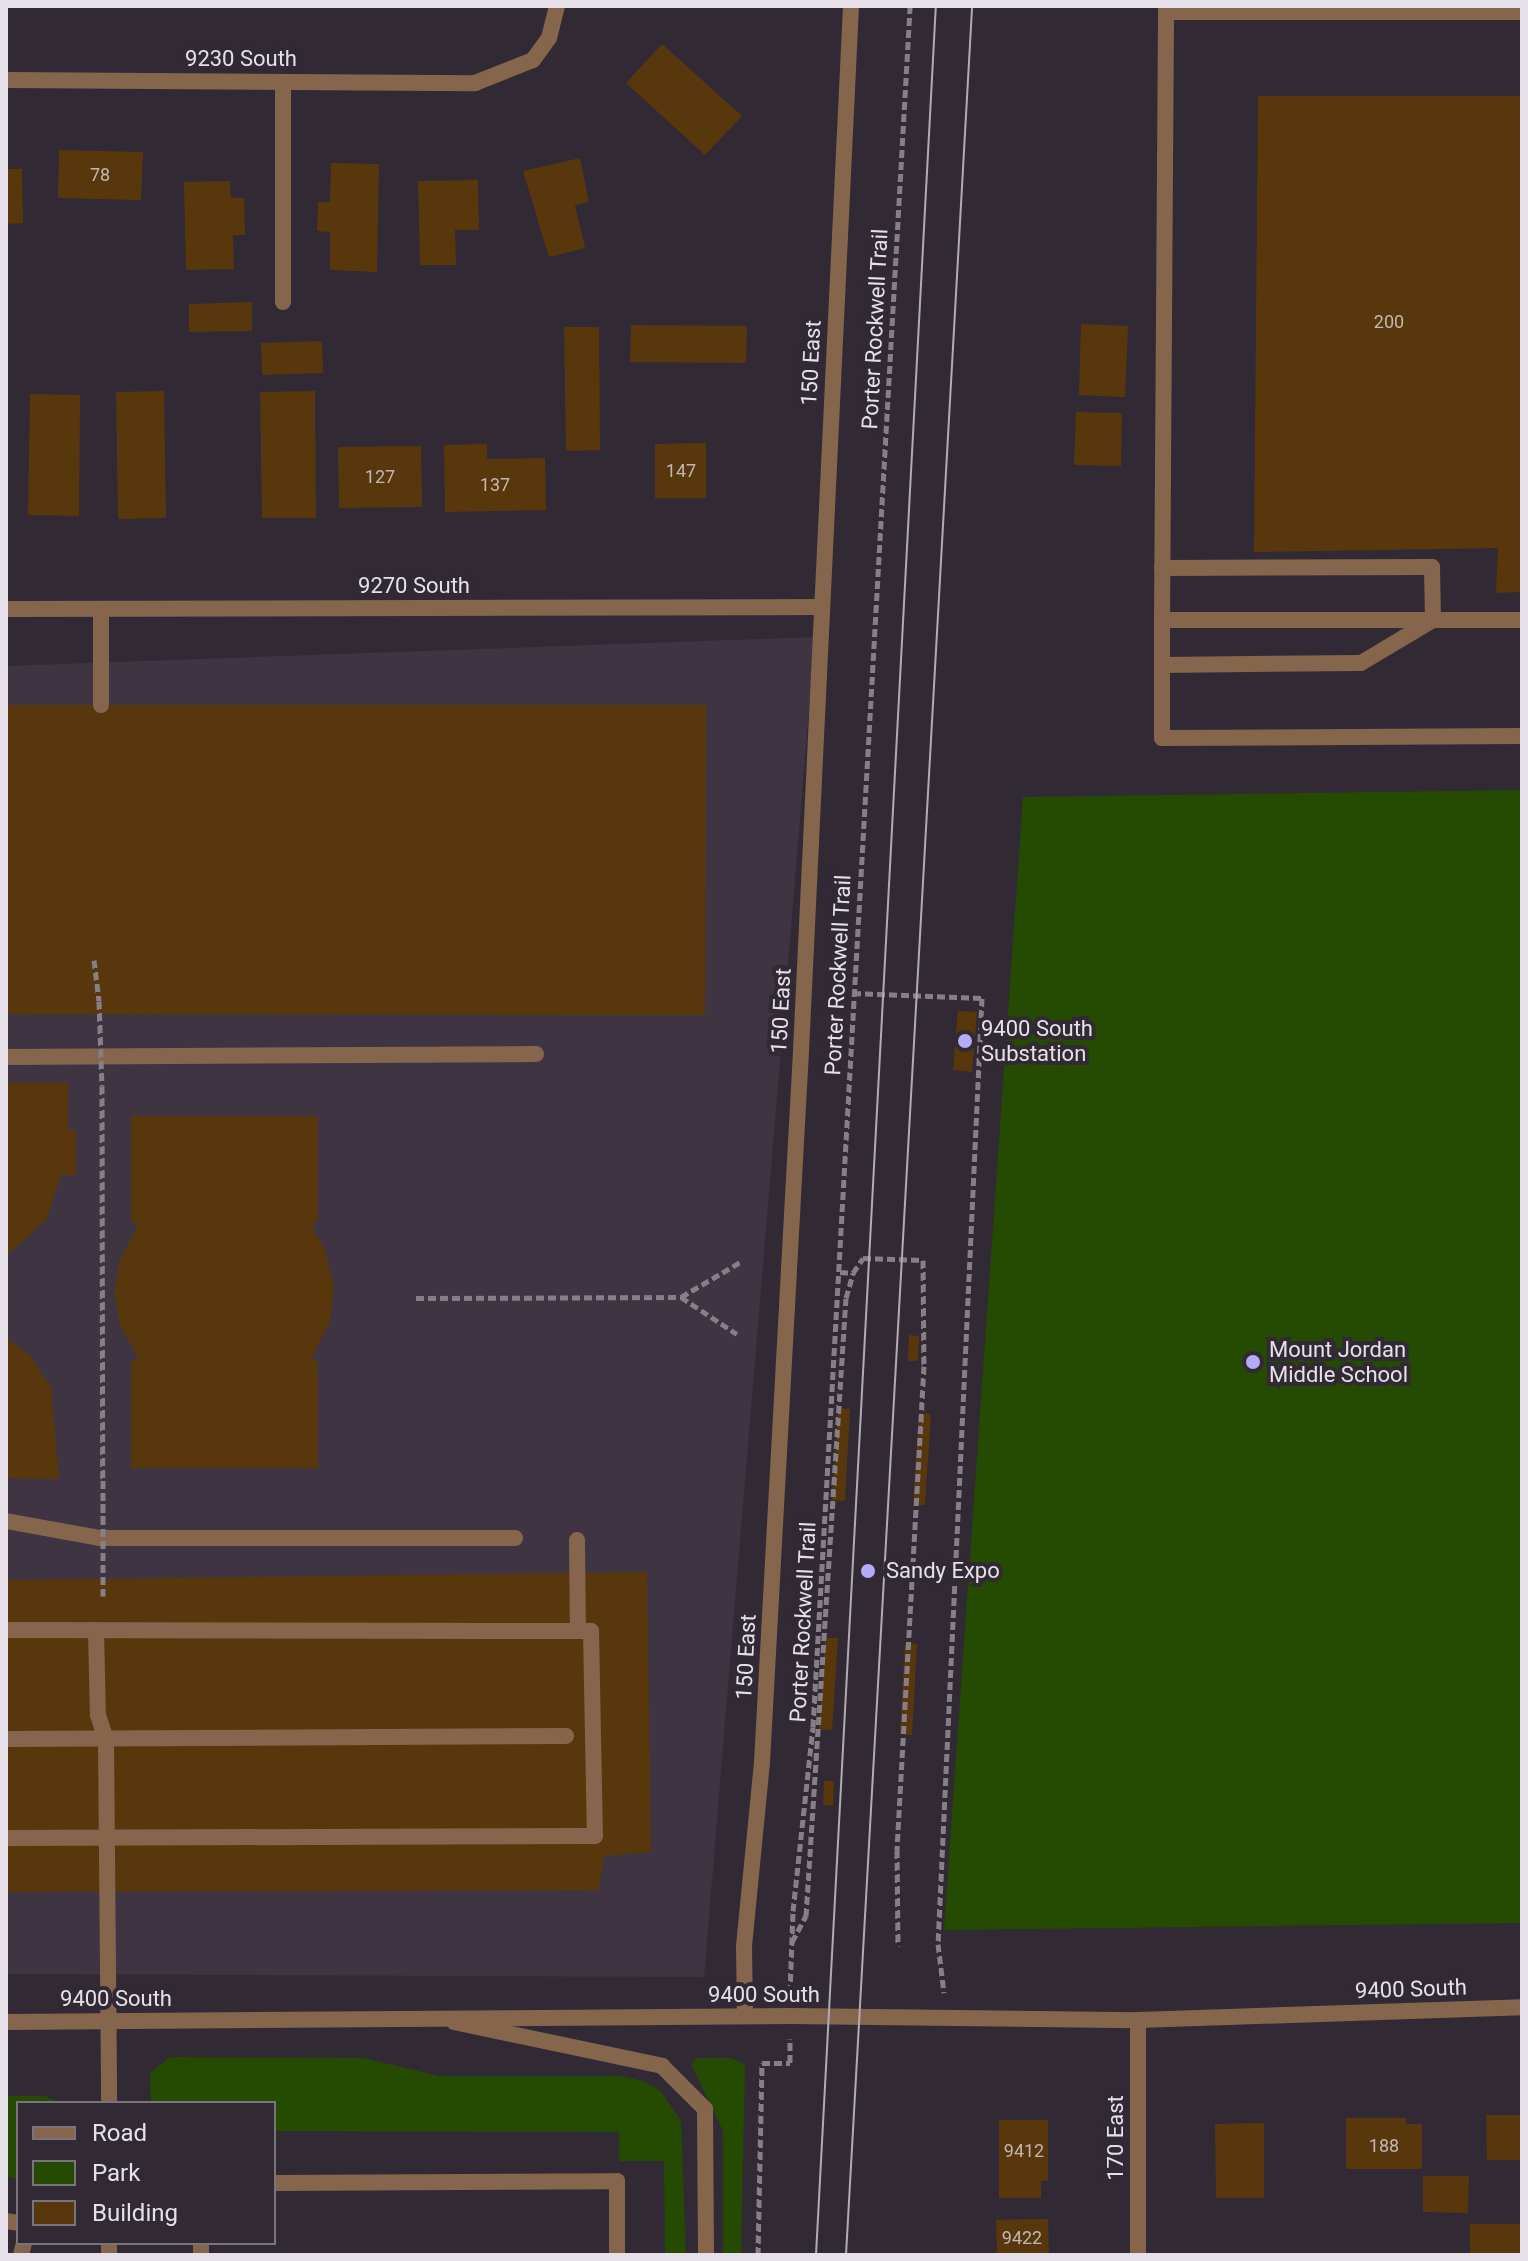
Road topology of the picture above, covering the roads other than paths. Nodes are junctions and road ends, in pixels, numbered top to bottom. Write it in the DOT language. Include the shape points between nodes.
graph roads {
  1 [pos="557,6"];
  2 [pos="851,6"];
  3 [pos="1166,9"];
  4 [pos="1522,12"];
  5 [pos="6,80"];
  6 [pos="283,82"];
  7 [pos="283,302"];
  8 [pos="1162,568"];
  9 [pos="822,607"];
  10 [pos="6,609"];
  11 [pos="101,609"];
  12 [pos="1162,620"];
  13 [pos="1433,620"];
  14 [pos="1522,620"];
  15 [pos="1162,665"];
  16 [pos="101,705"];
  17 [pos="1522,736"];
  18 [pos="536,1054"];
  19 [pos="6,1057"];
  20 [pos="6,1521"];
  21 [pos="515,1538"];
  22 [pos="577,1540"];
  23 [pos="6,1630"];
  24 [pos="96,1630"];
  25 [pos="578,1631"];
  26 [pos="566,1736"];
  27 [pos="6,1739"];
  28 [pos="106,1740"];
  29 [pos="6,1838"];
  30 [pos="107,1838"];
  31 [pos="1522,2007"];
  32 [pos="745,2016"];
  33 [pos="437,2019"];
  34 [pos="107,2020"];
  35 [pos="1138,2020"];
  36 [pos="6,2022"];
  37 [pos="109,2101"];
  38 [pos="276,2183"];
  39 [pos="617,2255"];
  40 [pos="706,2255"];
  41 [pos="1138,2255"];
  1 -- 6 [label="street, 9230 South" via="549,38 533,60 475,83"];
  2 -- 9 [label="street, 150 East"];
  3 -- 4 [label="street"];
  3 -- 8 [label="street"];
  5 -- 6 [label="street, 9230 South"];
  6 -- 7 [label="street"];
  8 -- 12 [label="street"];
  8 -- 13 [label="street" via="1432,567"];
  9 -- 11 [label="street, 9270 South"];
  9 -- 32 [label="street, 150 East" via="774,1558 744,1946"];
  10 -- 11 [label="street, 9270 South"];
  11 -- 16 [label="street"];
  12 -- 13 [label="street"];
  12 -- 15 [label="street"];
  13 -- 14 [label="street"];
  13 -- 15 [label="street" via="1361,663"];
  15 -- 17 [label="street" via="1162,738"];
  18 -- 19 [label="street"];
  20 -- 21 [label="street" via="100,1538"];
  22 -- 25 [label="street"];
  23 -- 24 [label="street"];
  24 -- 25 [label="street"];
  24 -- 28 [label="street" via="98,1715"];
  25 -- 30 [label="street" via="591,1631 595,1836"];
  26 -- 28 [label="street"];
  27 -- 28 [label="street"];
  28 -- 30 [label="street"];
  29 -- 30 [label="street"];
  30 -- 34 [label="street"];
  31 -- 35 [label="street, 9400 South"];
  32 -- 33 [label="street, 9400 South"];
  32 -- 35 [label="street, 9400 South"];
  33 -- 34 [label="street, 9400 South"];
  33 -- 40 [label="street" via="662,2066 705,2109"];
  34 -- 36 [label="street, 9400 South"];
  34 -- 37 [label="street"];
  35 -- 41 [label="street, 170 East"];
  38 -- 39 [label="street" via="617,2181"];
}
